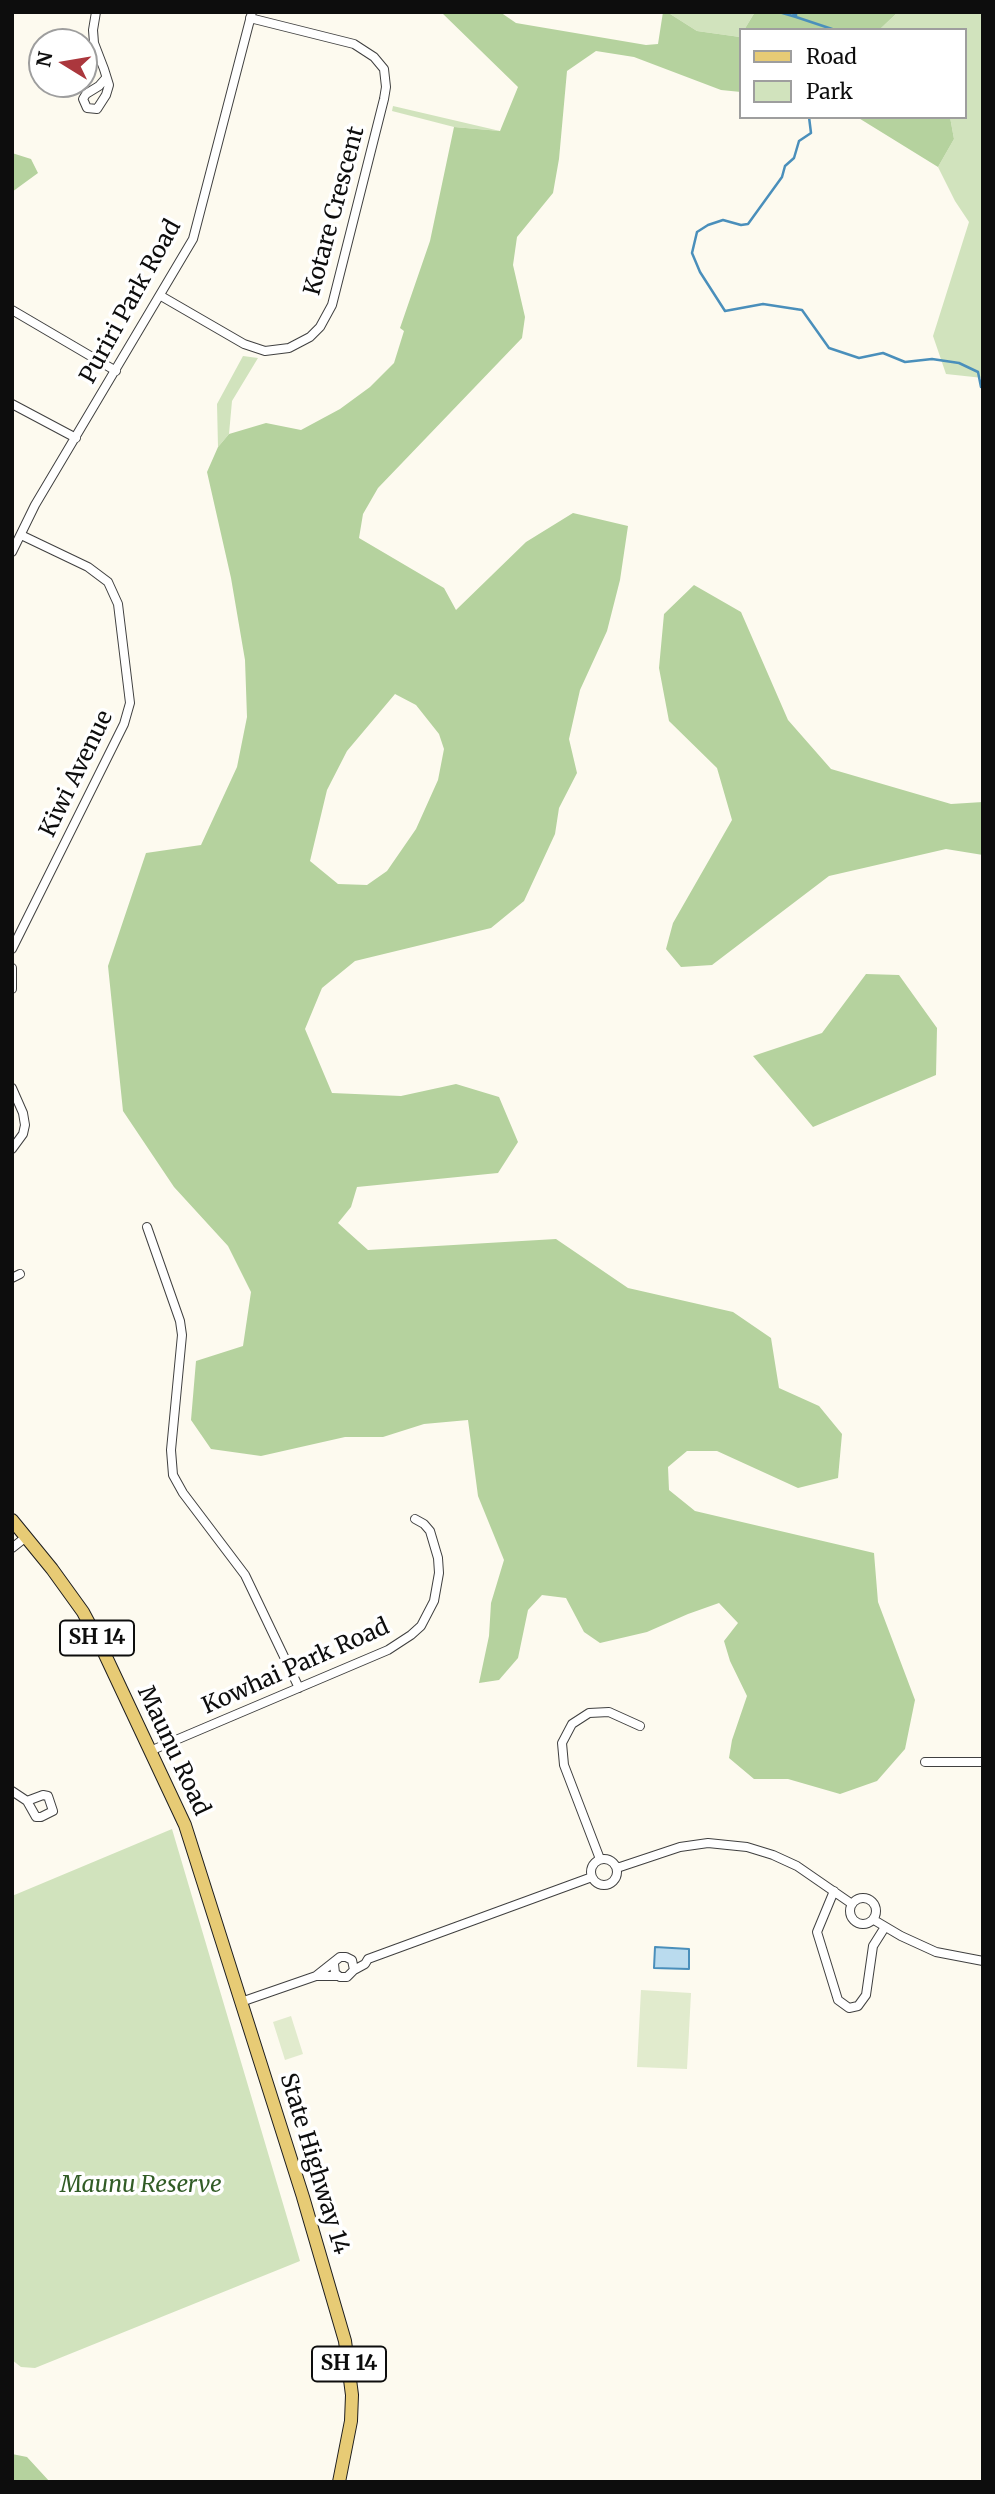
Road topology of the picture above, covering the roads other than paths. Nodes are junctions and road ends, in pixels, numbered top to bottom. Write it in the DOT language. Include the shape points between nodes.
graph roads {
  1 [pos="96,12"];
  2 [pos="251,15"];
  3 [pos="106,78"];
  4 [pos="161,296"];
  5 [pos="12,310"];
  6 [pos="116,371"];
  7 [pos="12,404"];
  8 [pos="76,438"];
  9 [pos="21,535"];
  10 [pos="12,552"];
  11 [pos="12,949"];
  12 [pos="12,968"];
  13 [pos="12,989"];
  14 [pos="12,1088"];
  15 [pos="12,1149"];
  16 [pos="147,1227"];
  17 [pos="415,1519"];
  18 [pos="14,1525"];
  19 [pos="26,1537"];
  20 [pos="12,1548"];
  21 [pos="299,1688"];
  22 [pos="640,1726"];
  23 [pos="150,1751"];
  24 [pos="925,1762"];
  25 [pos="983,1762"];
  26 [pos="12,1791"];
  27 [pos="27,1801"];
  28 [pos="600,1859"];
  29 [pos="198,1864"];
  30 [pos="617,1868"];
  31 [pos="592,1878"];
  32 [pos="834,1891"];
  33 [pos="852,1904"];
  34 [pos="874,1920"];
  35 [pos="885,1927"];
  36 [pos="349,1958"];
  37 [pos="368,1959"];
  38 [pos="983,1961"];
  39 [pos="334,1964"];
  40 [pos="354,1970"];
  41 [pos="316,1976"];
  42 [pos="337,1976"];
  43 [pos="241,2002"];
  44 [pos="339,2482"];
  1 -- 3 [label="street" via="94,43"];
  2 -- 4 [label="street, Puriri Park Road" via="197,228"];
  2 -- 4 [label="street, Kotare Crescent" via="354,44 384,69 384,99 332,304 310,337 289,348 265,351 244,344"];
  4 -- 6 [label="street, Puriri Park Road"];
  5 -- 6 [label="street"];
  6 -- 8 [label="street, Puriri Park Road"];
  7 -- 8 [label="street"];
  8 -- 9 [label="street, Puriri Park Road"];
  9 -- 10 [label="street, Puriri Park Road"];
  9 -- 11 [label="street, Kiwi Avenue" via="88,567 108,582 118,604 130,703 124,724"];
  12 -- 13 [label="street"];
  14 -- 15 [label="street" via="25,1125"];
  16 -- 21 [label="street" via="180,1321 170,1462 173,1475 246,1574"];
  17 -- 21 [label="street, Kowhai Park Road" via="430,1531 439,1566 435,1601 421,1626 401,1644"];
  18 -- 19 [label="main road, Maunu Road / SH 14"];
  19 -- 20 [label="street"];
  19 -- 23 [label="main road, Maunu Road / SH 14" via="83,1612"];
  21 -- 23 [label="street, Kowhai Park Road"];
  22 -- 28 [label="street" via="609,1712 589,1713 572,1724 562,1743 564,1765"];
  23 -- 29 [label="main road, Maunu Road / SH 14"];
  24 -- 25 [label="street"];
  26 -- 27 [label="street"];
  28 -- 30 [label="street" via="612,1861"];
  28 -- 31 [label="street" via="593,1864"];
  29 -- 43 [label="main road, State Highway 14 / SH 14"];
  30 -- 31 [label="street" via="611,1884 598,1884"];
  30 -- 32 [label="street" via="680,1847 720,1844 773,1855"];
  31 -- 37 [label="street"];
  32 -- 33 [label="street"];
  32 -- 35 [label="street" via="817,1932 838,2000 849,2008 858,2006 866,1995 873,1946"];
  33 -- 34 [label="street" via="851,1916 856,1922"];
  33 -- 34 [label="street" via="869,1899 876,1909"];
  34 -- 35 [label="street"];
  35 -- 38 [label="street" via="936,1952"];
  36 -- 37 [label="street"];
  36 -- 39 [label="street" via="340,1957"];
  36 -- 40 [label="street"];
  37 -- 40 [label="street"];
  39 -- 41 [label="street"];
  39 -- 42 [label="street"];
  40 -- 42 [label="street" via="347,1977"];
  41 -- 42 [label="street"];
  41 -- 43 [label="street"];
  43 -- 44 [label="main road, State Highway 14 / SH 14" via="345,2341 351,2421"];
}
